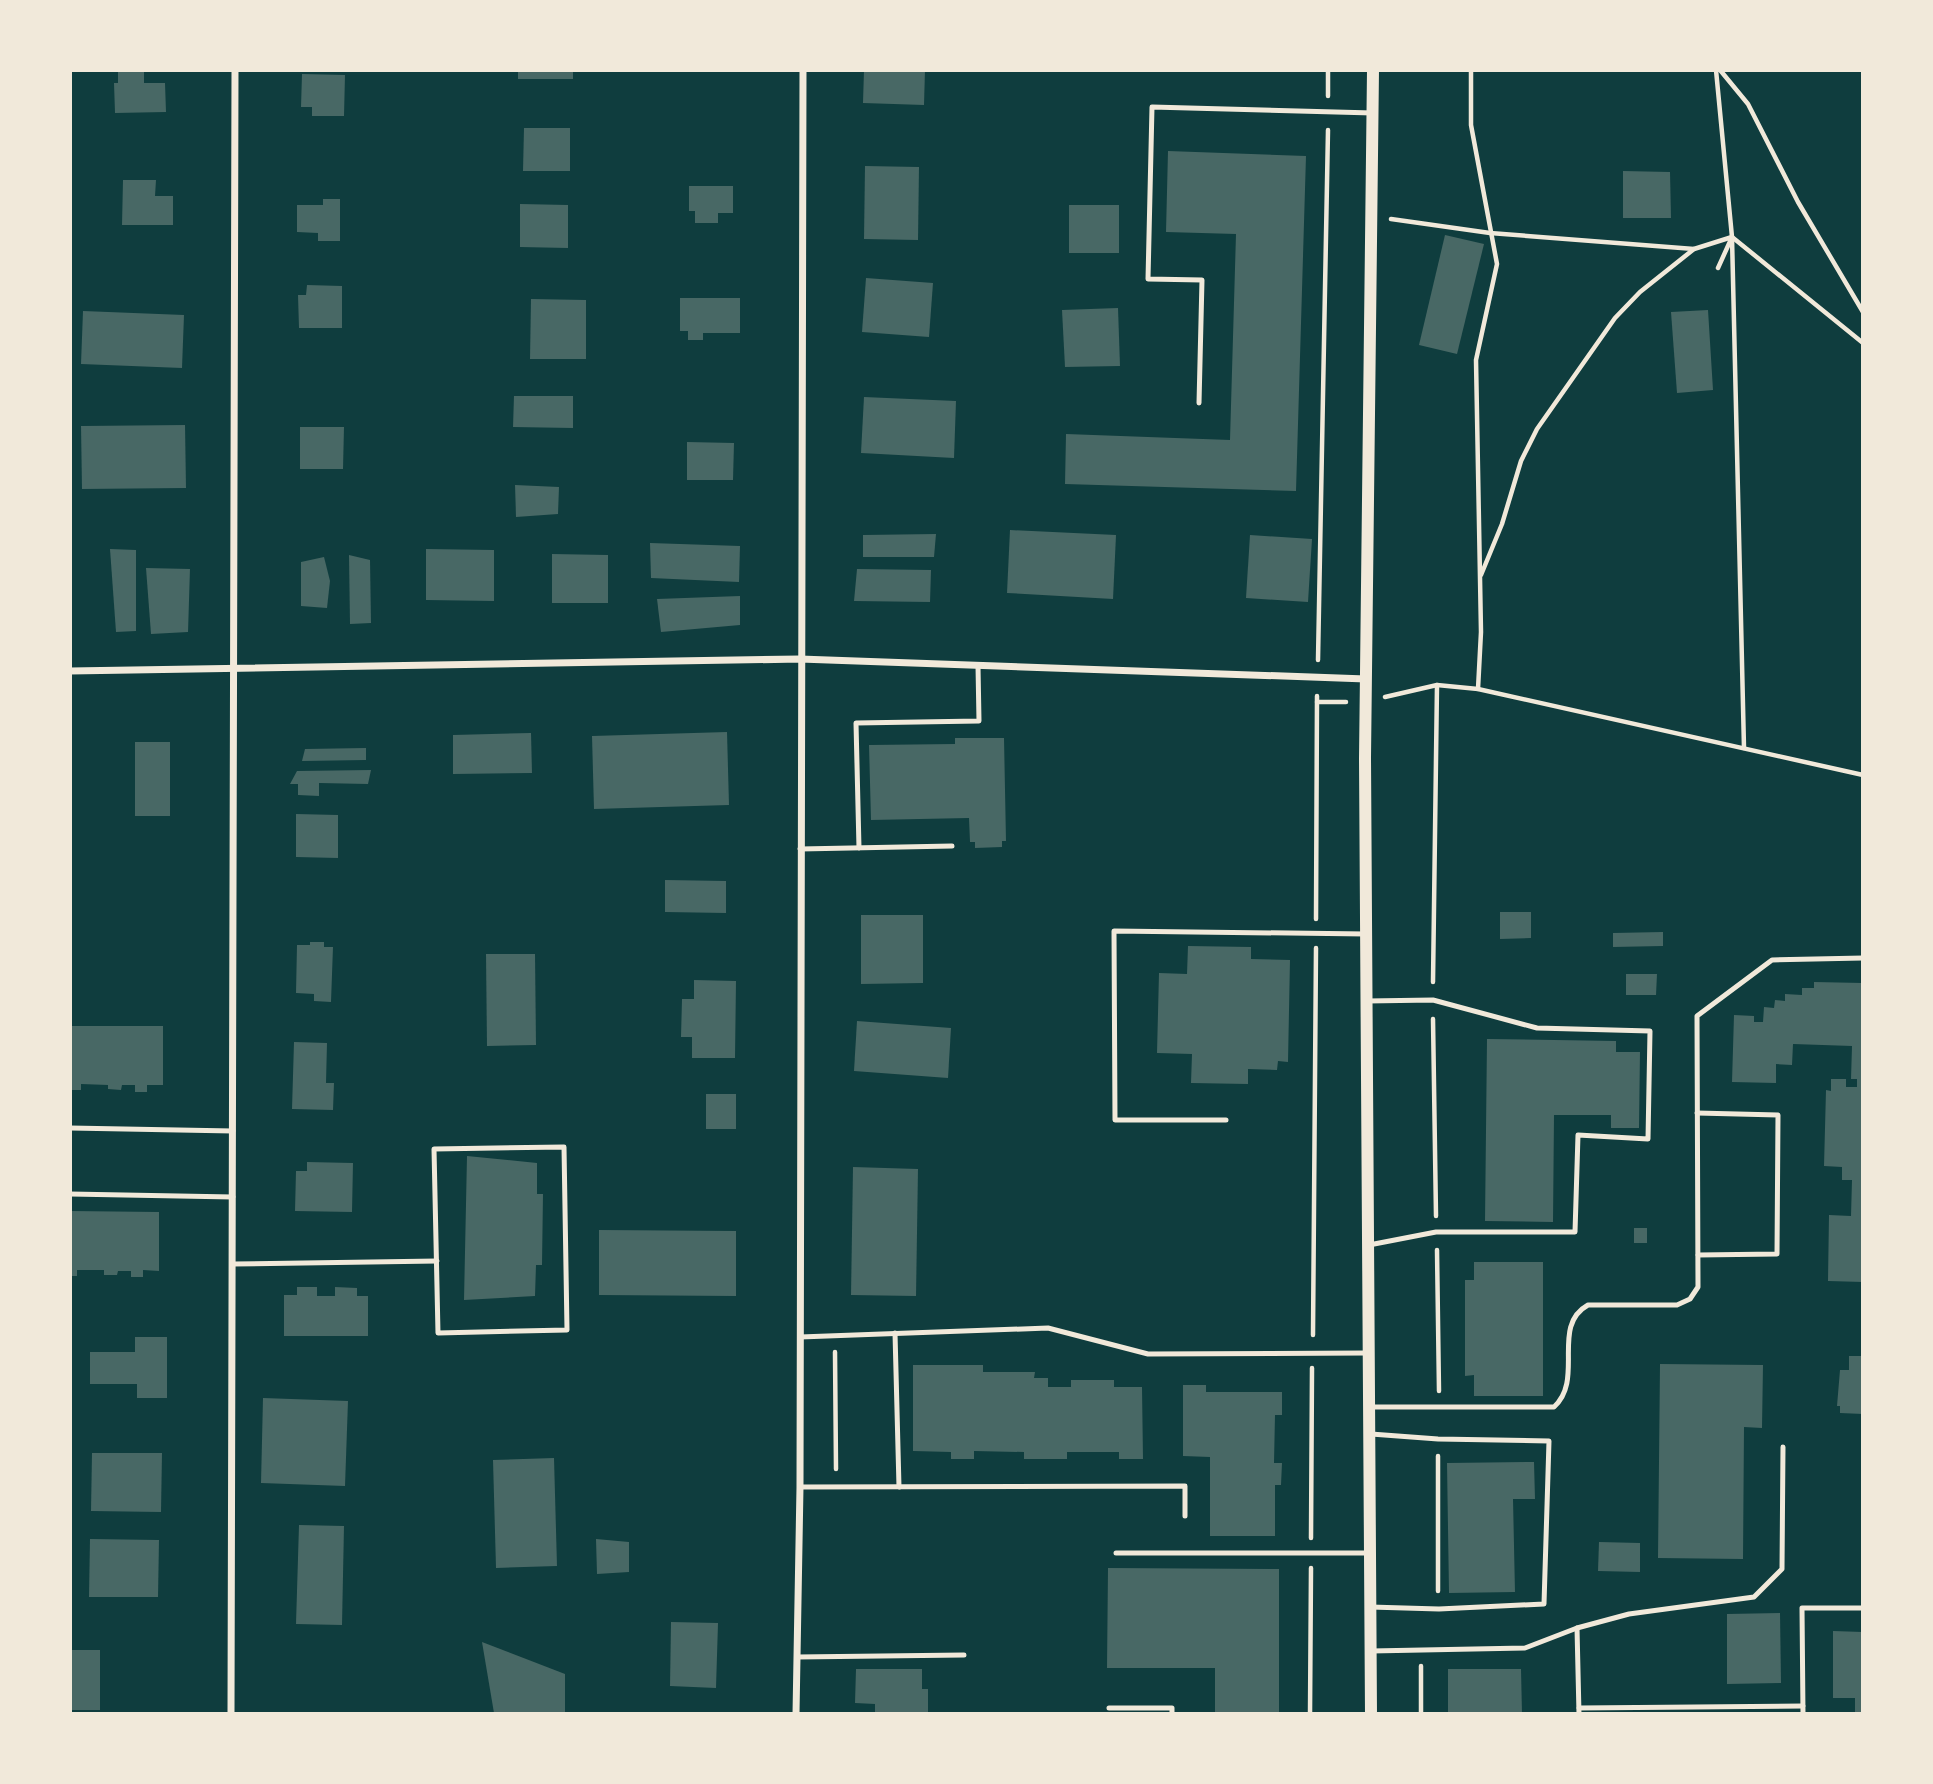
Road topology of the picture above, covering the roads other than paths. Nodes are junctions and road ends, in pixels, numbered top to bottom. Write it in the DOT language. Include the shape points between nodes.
graph roads {
  1 [pos="235,70"];
  2 [pos="803,70"];
  3 [pos="1373,70"];
  4 [pos="1373,113"];
  5 [pos="1199,403"];
  6 [pos="800,659"];
  7 [pos="978,666"];
  8 [pos="235,669"];
  9 [pos="70,671"];
  10 [pos="1367,679"];
  11 [pos="952,846"];
  12 [pos="859,848"];
  13 [pos="800,849"];
  14 [pos="1366,934"];
  15 [pos="1863,958"];
  16 [pos="1367,1001"];
  17 [pos="1697,1112"];
  18 [pos="1226,1120"];
  19 [pos="70,1128"];
  20 [pos="233,1131"];
  21 [pos="70,1194"];
  22 [pos="233,1197"];
  23 [pos="1369,1245"];
  24 [pos="1698,1255"];
  25 [pos="437,1261"];
  26 [pos="233,1265"];
  27 [pos="895,1334"];
  28 [pos="800,1337"];
  29 [pos="1369,1353"];
  30 [pos="1369,1407"];
  31 [pos="1370,1434"];
  32 [pos="1783,1447"];
  33 [pos="899,1487"];
  34 [pos="800,1488"];
  35 [pos="1185,1516"];
  36 [pos="1116,1553"];
  37 [pos="1370,1553"];
  38 [pos="1370,1608"];
  39 [pos="1863,1608"];
  40 [pos="1577,1628"];
  41 [pos="1371,1651"];
  42 [pos="964,1655"];
  43 [pos="797,1657"];
  44 [pos="1803,1706"];
  45 [pos="1109,1708"];
  46 [pos="1579,1711"];
  47 [pos="231,1714"];
  48 [pos="796,1714"];
  49 [pos="1172,1714"];
  50 [pos="1371,1714"];
  51 [pos="1803,1714"];
  1 -- 8 [label="street"];
  2 -- 6 [label="street"];
  3 -- 4 [label="street"];
  4 -- 5 [label="lane" via="1152,107 1148,279 1202,280"];
  4 -- 10 [label="street"];
  6 -- 7 [label="street"];
  6 -- 8 [label="street"];
  6 -- 13 [label="street"];
  7 -- 10 [label="street"];
  7 -- 12 [label="lane" via="979,721 856,723"];
  8 -- 9 [label="street"];
  8 -- 20 [label="street"];
  10 -- 14 [label="street"];
  11 -- 12 [label="lane"];
  12 -- 13 [label="lane"];
  13 -- 28 [label="street"];
  14 -- 16 [label="street"];
  14 -- 18 [label="lane" via="1114,931 1115,1119"];
  15 -- 17 [label="lane" via="1772,960 1697,1016"];
  16 -- 23 [label="street"];
  16 -- 23 [label="lane" via="1433,1000 1537,1028 1650,1031 1648,1139 1578,1135 1575,1232 1436,1231"];
  17 -- 24 [label="lane"];
  17 -- 24 [label="lane" via="1778,1115 1777,1254"];
  19 -- 20 [label="lane"];
  20 -- 22 [label="street"];
  21 -- 22 [label="lane"];
  22 -- 26 [label="street"];
  23 -- 29 [label="street"];
  24 -- 30 [label="lane" via="1698,1287 1684,1303 1588,1306 1576,1314 1570,1325 1568,1388 1553,1407"];
  25 -- 25 [label="lane" via="438,1333 567,1330 564,1147 434,1149"];
  25 -- 26 [label="lane"];
  26 -- 47 [label="street"];
  27 -- 28 [label="lane"];
  27 -- 29 [label="lane" via="1048,1328 1148,1354"];
  27 -- 33 [label="lane"];
  28 -- 34 [label="street"];
  29 -- 30 [label="street"];
  30 -- 31 [label="street"];
  31 -- 37 [label="street"];
  31 -- 38 [label="lane" via="1549,1441 1544,1604"];
  32 -- 40 [label="lane" via="1782,1569 1769,1584 1754,1597 1629,1614"];
  33 -- 34 [label="lane"];
  33 -- 35 [label="lane" via="1185,1486"];
  34 -- 43 [label="street"];
  36 -- 37 [label="lane"];
  37 -- 38 [label="street"];
  38 -- 41 [label="street"];
  39 -- 44 [label="lane" via="1802,1608"];
  40 -- 41 [label="lane" via="1525,1648"];
  40 -- 46 [label="lane"];
  41 -- 50 [label="street"];
  42 -- 43 [label="lane"];
  43 -- 48 [label="street"];
  44 -- 46 [label="lane"];
  44 -- 51 [label="lane"];
  45 -- 49 [label="lane" via="1172,1708"];
}
